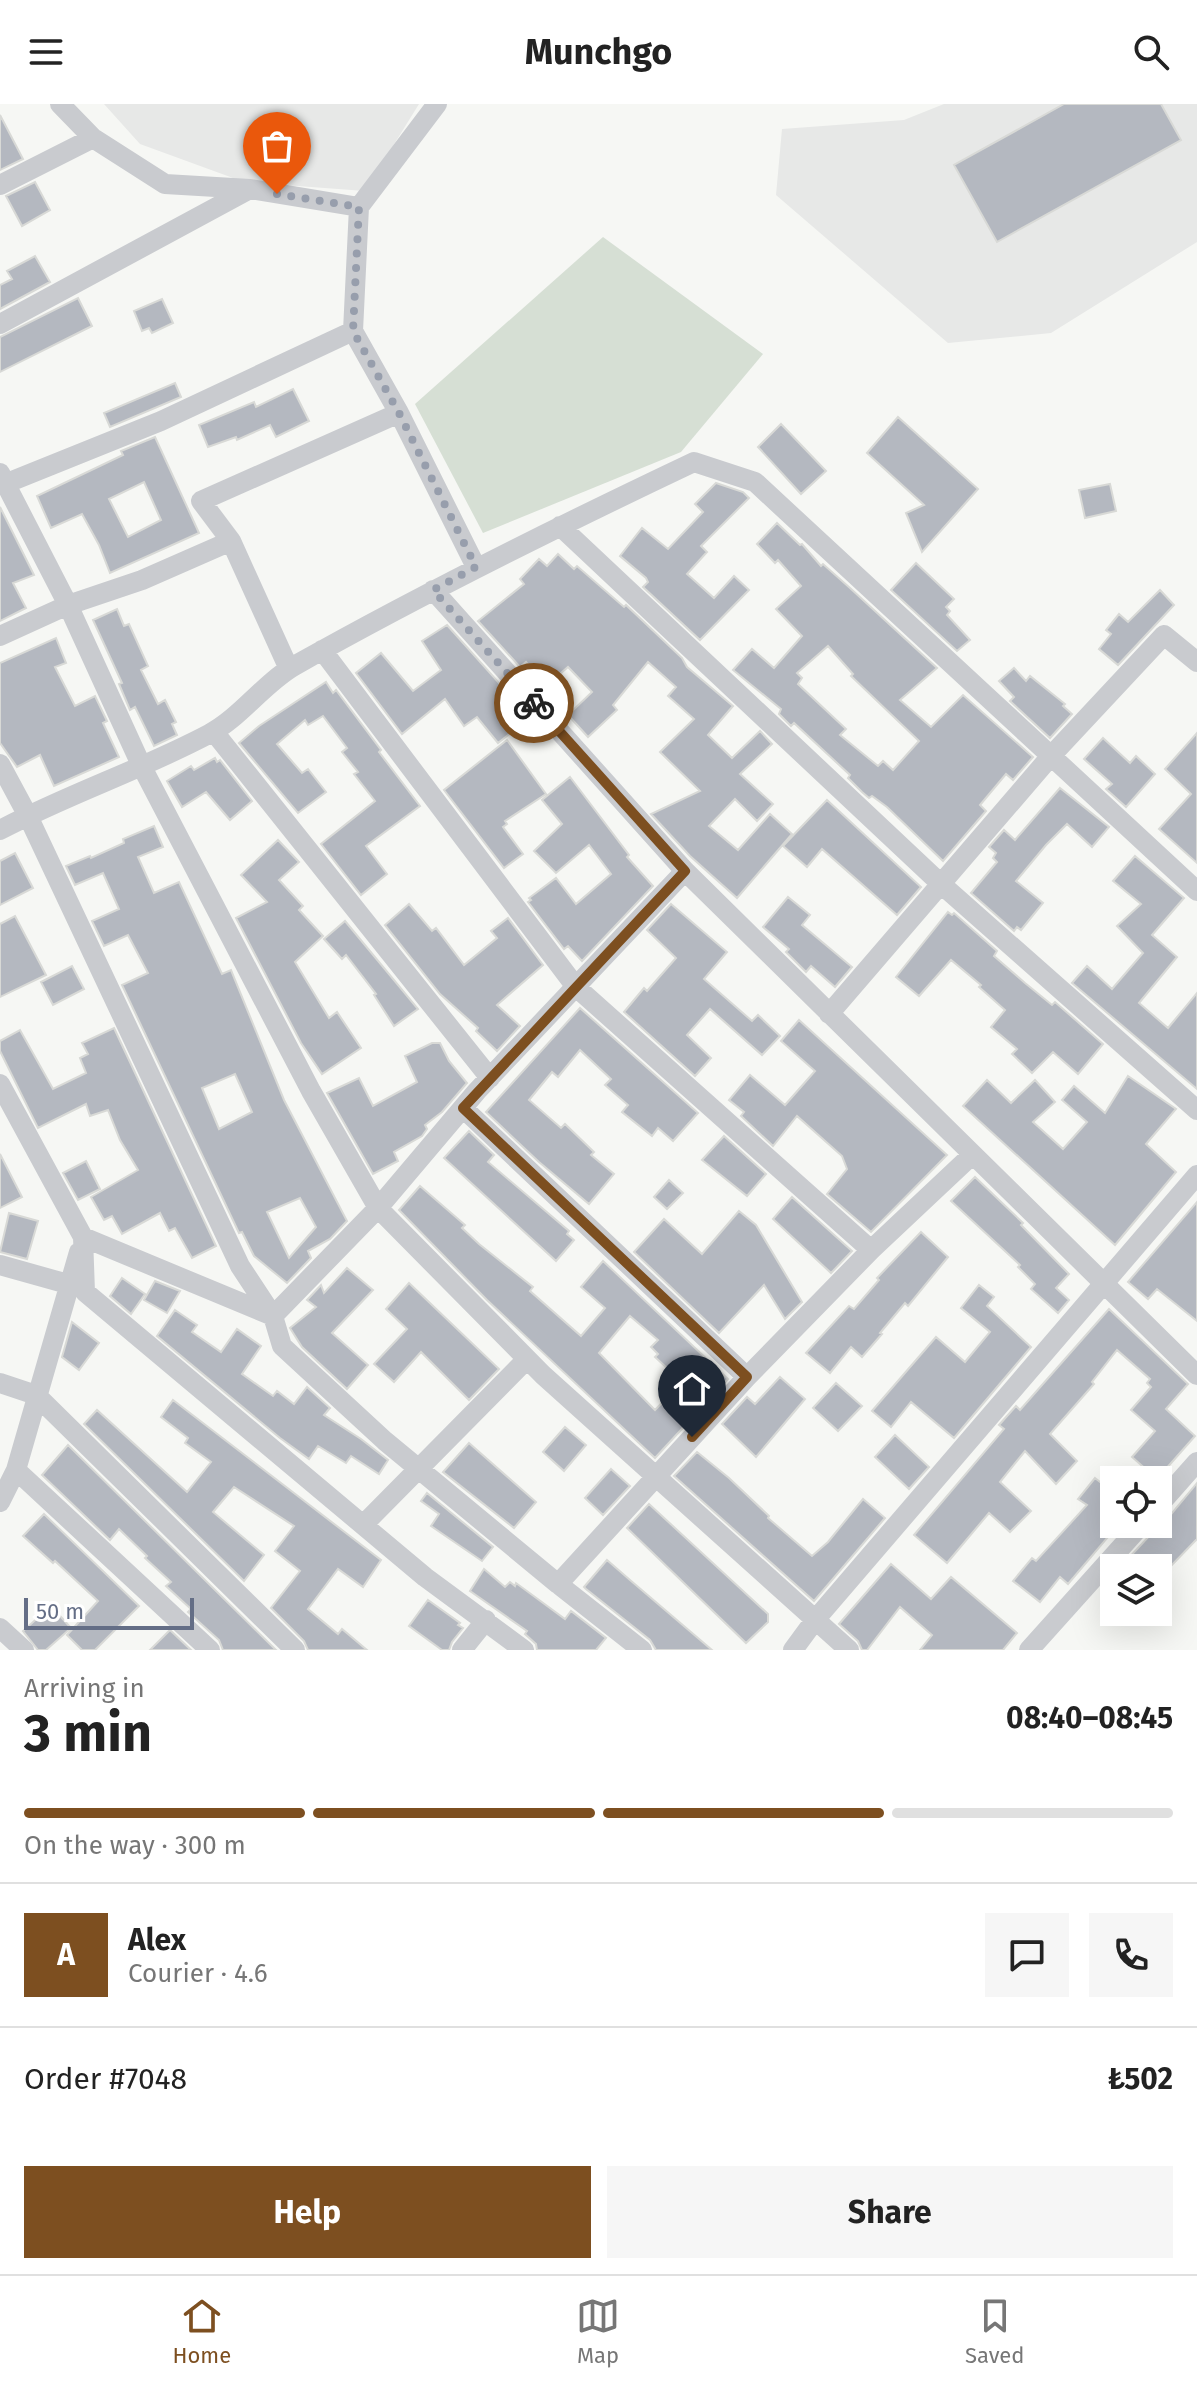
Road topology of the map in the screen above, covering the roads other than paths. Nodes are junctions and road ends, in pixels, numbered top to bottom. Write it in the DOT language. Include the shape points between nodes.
graph roads {
  1 [pos="60,104"];
  2 [pos="437,104"];
  3 [pos="93,138"];
  4 [pos="0,185"];
  5 [pos="250,189"];
  6 [pos="359,207"];
  7 [pos="0,324"];
  8 [pos="353,331"];
  9 [pos="399,413"];
  10 [pos="4,478"];
  11 [pos="560,526"];
  12 [pos="231,541"];
  13 [pos="476,567"];
  14 [pos="433,590"];
  15 [pos="68,605"];
  16 [pos="0,636"];
  17 [pos="322,650"];
  18 [pos="1197,662"];
  19 [pos="289,669"];
  20 [pos="214,732"];
  21 [pos="1050,757"];
  22 [pos="0,764"];
  23 [pos="142,767"];
  24 [pos="28,816"];
  25 [pos="0,830"];
  26 [pos="685,871"];
  27 [pos="941,884"];
  28 [pos="1197,891"];
  29 [pos="576,987"];
  30 [pos="829,1014"];
  31 [pos="490,1078"];
  32 [pos="0,1084"];
  33 [pos="463,1108"];
  34 [pos="1197,1110"];
  35 [pos="972,1155"];
  36 [pos="1197,1175"];
  37 [pos="378,1208"];
  38 [pos="83,1237"];
  39 [pos="871,1250"];
  40 [pos="0,1265"];
  41 [pos="1103,1283"];
  42 [pos="68,1284"];
  43 [pos="273,1316"];
  44 [pos="527,1359"];
  45 [pos="1197,1375"];
  46 [pos="747,1377"];
  47 [pos="0,1383"];
  48 [pos="36,1395"];
  49 [pos="1197,1462"];
  50 [pos="418,1468"];
  51 [pos="16,1470"];
  52 [pos="655,1477"];
  53 [pos="1172,1490"];
  54 [pos="0,1502"];
  55 [pos="363,1525"];
  56 [pos="1129,1538"];
  57 [pos="558,1584"];
  58 [pos="486,1620"];
  59 [pos="815,1620"];
  60 [pos="0,1628"];
  61 [pos="24,1650"];
  62 [pos="210,1650"];
  63 [pos="295,1650"];
  64 [pos="462,1650"];
  65 [pos="524,1650"];
  66 [pos="642,1650"];
  67 [pos="793,1650"];
  68 [pos="849,1650"];
  69 [pos="1029,1650"];
  1 -- 3 [label="street"];
  2 -- 6 [label="street"];
  3 -- 4 [label="street"];
  3 -- 5 [label="street" via="165,184"];
  5 -- 6 [label="street"];
  5 -- 7 [label="street"];
  6 -- 8 [label="street"];
  8 -- 9 [label="street"];
  8 -- 10 [label="street" via="161,421"];
  9 -- 12 [label="street" via="201,501"];
  9 -- 13 [label="street"];
  10 -- 15 [label="street"];
  11 -- 13 [label="street"];
  11 -- 21 [label="street" via="694,462 755,482"];
  11 -- 27 [label="street"];
  12 -- 15 [label="street"];
  12 -- 19 [label="street"];
  13 -- 14 [label="street"];
  14 -- 17 [label="street"];
  14 -- 26 [label="street"];
  15 -- 16 [label="street"];
  15 -- 23 [label="street"];
  17 -- 19 [label="street"];
  17 -- 29 [label="street"];
  18 -- 21 [label="street" via="1164,635"];
  19 -- 20 [label="street"];
  20 -- 23 [label="street"];
  20 -- 31 [label="street"];
  21 -- 27 [label="street"];
  21 -- 28 [label="street"];
  22 -- 24 [label="street"];
  23 -- 24 [label="street"];
  23 -- 37 [label="street"];
  24 -- 25 [label="street"];
  24 -- 43 [label="street" via="240,1266"];
  26 -- 29 [label="street"];
  26 -- 30 [label="street"];
  27 -- 30 [label="street"];
  27 -- 34 [label="street"];
  29 -- 31 [label="street"];
  29 -- 39 [label="street"];
  30 -- 35 [label="street"];
  31 -- 33 [label="street"];
  32 -- 38 [label="street"];
  33 -- 37 [label="street"];
  33 -- 46 [label="street"];
  35 -- 39 [label="street"];
  35 -- 41 [label="street"];
  36 -- 41 [label="street"];
  37 -- 43 [label="street"];
  37 -- 44 [label="street"];
  38 -- 42 [label="street"];
  38 -- 43 [label="street"];
  38 -- 55 [label="street" via="85,1292"];
  39 -- 46 [label="street"];
  40 -- 42 [label="street"];
  41 -- 45 [label="street"];
  41 -- 59 [label="street"];
  42 -- 48 [label="street"];
  43 -- 50 [label="street" via="282,1346"];
  44 -- 50 [label="street"];
  44 -- 52 [label="street"];
  46 -- 52 [label="street"];
  47 -- 48 [label="street"];
  48 -- 51 [label="street"];
  48 -- 63 [label="street"];
  49 -- 53 [label="street"];
  50 -- 55 [label="street"];
  50 -- 57 [label="street"];
  51 -- 54 [label="street"];
  51 -- 62 [label="street"];
  52 -- 57 [label="street"];
  52 -- 59 [label="street"];
  55 -- 58 [label="street"];
  56 -- 69 [label="street"];
  57 -- 66 [label="street"];
  58 -- 64 [label="street"];
  58 -- 65 [label="street"];
  59 -- 67 [label="street"];
  59 -- 68 [label="street"];
  60 -- 61 [label="street"];
}
